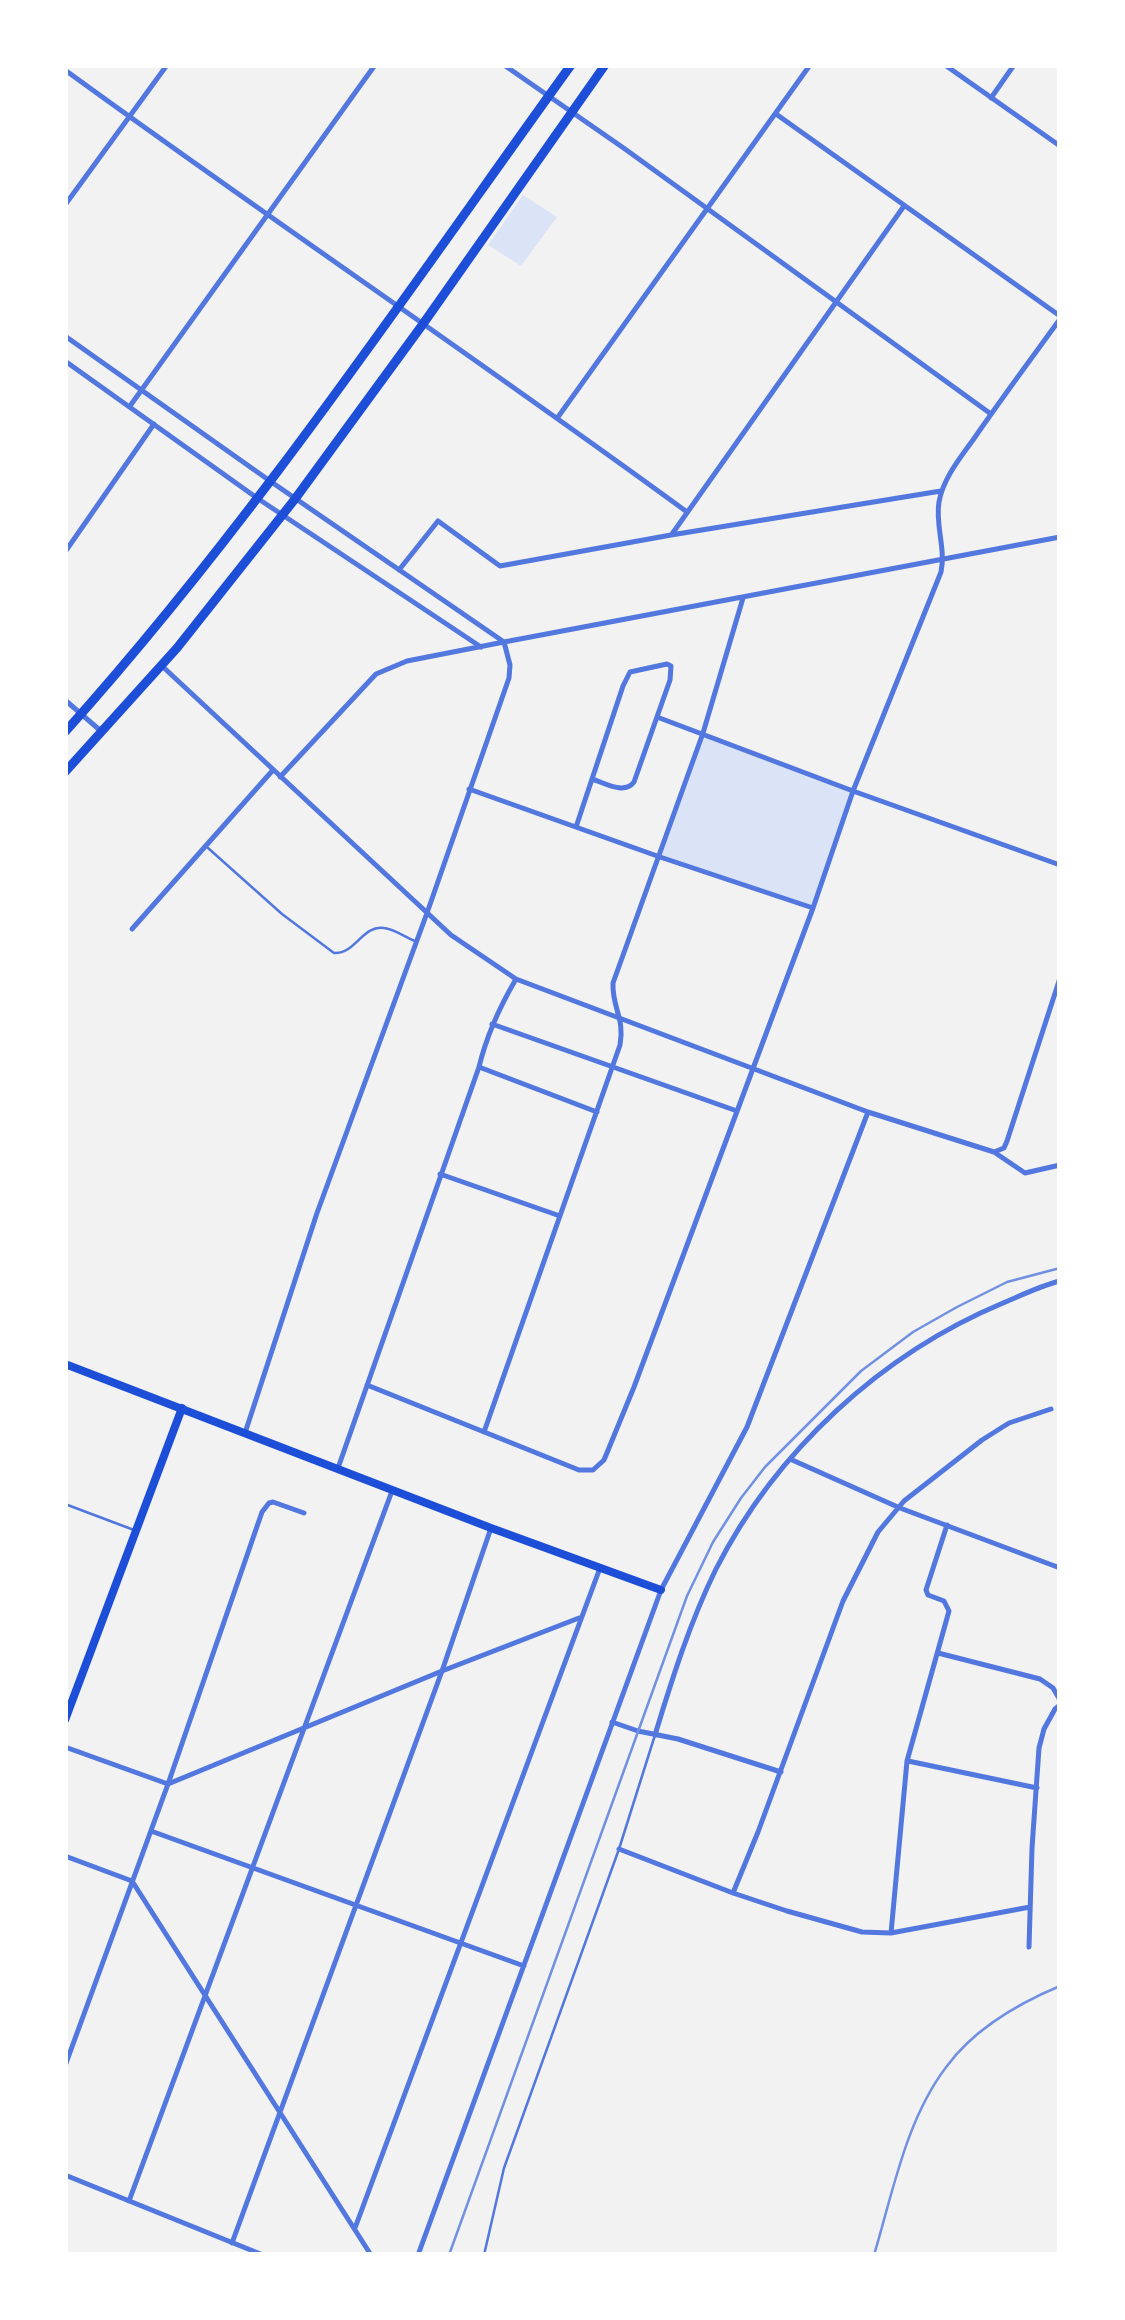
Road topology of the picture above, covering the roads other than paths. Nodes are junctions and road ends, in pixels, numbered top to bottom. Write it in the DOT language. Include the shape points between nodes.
graph roads {
  1 [pos="167,65"];
  2 [pos="375,65"];
  3 [pos="504,65"];
  4 [pos="571,65"];
  5 [pos="605,65"];
  6 [pos="810,65"];
  7 [pos="944,65"];
  8 [pos="1014,65"];
  9 [pos="65,70"];
  10 [pos="548,96"];
  11 [pos="991,98"];
  12 [pos="570,111"];
  13 [pos="776,114"];
  14 [pos="129,117"];
  15 [pos="1060,146"];
  16 [pos="65,206"];
  17 [pos="904,206"];
  18 [pos="707,210"];
  19 [pos="267,215"];
  20 [pos="835,302"];
  21 [pos="397,306"];
  22 [pos="1060,318"];
  23 [pos="423,324"];
  24 [pos="65,336"];
  25 [pos="65,360"];
  26 [pos="141,390"];
  27 [pos="130,406"];
  28 [pos="990,414"];
  29 [pos="558,418"];
  30 [pos="154,424"];
  31 [pos="270,482"];
  32 [pos="942,491"];
  33 [pos="256,498"];
  34 [pos="295,499"];
  35 [pos="687,512"];
  36 [pos="282,516"];
  37 [pos="671,534"];
  38 [pos="1060,536"];
  39 [pos="65,552"];
  40 [pos="944,558"];
  41 [pos="399,570"];
  42 [pos="743,598"];
  43 [pos="504,642"];
  44 [pos="480,647"];
  45 [pos="162,666"];
  46 [pos="65,700"];
  47 [pos="82,713"];
  48 [pos="658,717"];
  49 [pos="65,732"];
  50 [pos="102,732"];
  51 [pos="703,733"];
  52 [pos="273,770"];
  53 [pos="65,772"];
  54 [pos="280,777"];
  55 [pos="592,778"];
  56 [pos="469,789"];
  57 [pos="853,791"];
  58 [pos="576,827"];
  59 [pos="205,846"];
  60 [pos="660,857"];
  61 [pos="1060,865"];
  62 [pos="813,908"];
  63 [pos="427,912"];
  64 [pos="132,929"];
  65 [pos="416,942"];
  66 [pos="1060,978"];
  67 [pos="516,979"];
  68 [pos="622,1019"];
  69 [pos="492,1024"];
  70 [pos="479,1066"];
  71 [pos="612,1067"];
  72 [pos="753,1068"];
  73 [pos="737,1110"];
  74 [pos="596,1112"];
  75 [pos="868,1112"];
  76 [pos="994,1152"];
  77 [pos="1060,1165"];
  78 [pos="440,1174"];
  79 [pos="560,1216"];
  80 [pos="1060,1281"];
  81 [pos="65,1364"];
  82 [pos="367,1385"];
  83 [pos="182,1408"];
  84 [pos="1051,1409"];
  85 [pos="484,1432"];
  86 [pos="246,1433"];
  87 [pos="790,1459"];
  88 [pos="338,1468"];
  89 [pos="393,1490"];
  90 [pos="65,1504"];
  91 [pos="900,1508"];
  92 [pos="304,1512"];
  93 [pos="948,1525"];
  94 [pos="491,1528"];
  95 [pos="136,1530"];
  96 [pos="600,1568"];
  97 [pos="1060,1568"];
  98 [pos="661,1590"];
  99 [pos="579,1618"];
  100 [pos="938,1653"];
  101 [pos="442,1672"];
  102 [pos="1060,1703"];
  103 [pos="65,1720"];
  104 [pos="612,1722"];
  105 [pos="304,1729"];
  106 [pos="655,1734"];
  107 [pos="65,1747"];
  108 [pos="907,1761"];
  109 [pos="781,1772"];
  110 [pos="168,1784"];
  111 [pos="1037,1788"];
  112 [pos="150,1831"];
  113 [pos="618,1849"];
  114 [pos="65,1856"];
  115 [pos="252,1868"];
  116 [pos="132,1881"];
  117 [pos="732,1893"];
  118 [pos="356,1907"];
  119 [pos="1030,1907"];
  120 [pos="890,1933"];
  121 [pos="459,1944"];
  122 [pos="1029,1947"];
  123 [pos="524,1966"];
  124 [pos="206,1998"];
  125 [pos="65,2066"];
  126 [pos="280,2114"];
  127 [pos="65,2175"];
  128 [pos="129,2201"];
  129 [pos="355,2228"];
  130 [pos="232,2243"];
  131 [pos="263,2255"];
  132 [pos="371,2255"];
  133 [pos="418,2255"];
  134 [pos="484,2255"];
  1 -- 14 [label="street"];
  2 -- 19 [label="street"];
  3 -- 10 [label="street"];
  4 -- 10 [label="main road"];
  5 -- 12 [label="main road"];
  6 -- 13 [label="street"];
  7 -- 11 [label="street"];
  8 -- 11 [label="street"];
  9 -- 14 [label="street"];
  10 -- 12 [label="street"];
  10 -- 21 [label="main road"];
  11 -- 15 [label="street"];
  12 -- 18 [label="street"];
  12 -- 23 [label="main road"];
  13 -- 17 [label="street"];
  13 -- 18 [label="street"];
  14 -- 16 [label="street"];
  14 -- 19 [label="street"];
  17 -- 20 [label="street"];
  17 -- 22 [label="street"];
  18 -- 20 [label="street"];
  18 -- 29 [label="street"];
  19 -- 21 [label="street"];
  19 -- 26 [label="street"];
  20 -- 28 [label="street"];
  20 -- 35 [label="street"];
  21 -- 23 [label="street"];
  21 -- 31 [label="main road"];
  22 -- 28 [label="street"];
  23 -- 29 [label="street"];
  23 -- 34 [label="main road"];
  24 -- 26 [label="street"];
  25 -- 27 [label="street"];
  26 -- 27 [label="street"];
  26 -- 31 [label="street"];
  27 -- 30 [label="street"];
  28 -- 32 [label="street"];
  29 -- 35 [label="street"];
  30 -- 33 [label="street"];
  30 -- 39 [label="street"];
  31 -- 33 [label="main road"];
  31 -- 34 [label="street"];
  32 -- 37 [label="street"];
  32 -- 40 [label="street"];
  33 -- 36 [label="street"];
  33 -- 47 [label="main road"];
  34 -- 36 [label="main road"];
  34 -- 41 [label="street"];
  35 -- 37 [label="street"];
  36 -- 44 [label="street"];
  36 -- 45 [label="main road"];
  37 -- 41 [label="street" via="500,566 438,520"];
  38 -- 40 [label="street"];
  40 -- 42 [label="street"];
  40 -- 57 [label="street"];
  41 -- 43 [label="street"];
  42 -- 43 [label="street"];
  42 -- 51 [label="street"];
  43 -- 44 [label="street"];
  43 -- 56 [label="street" via="508,678"];
  44 -- 54 [label="street" via="376,674"];
  45 -- 50 [label="main road"];
  45 -- 52 [label="street"];
  46 -- 47 [label="street"];
  47 -- 49 [label="main road"];
  47 -- 50 [label="street"];
  48 -- 51 [label="street"];
  48 -- 55 [label="street" via="631,787"];
  48 -- 55 [label="street" via="672,670 668,664 627,675"];
  50 -- 53 [label="main road"];
  51 -- 57 [label="street"];
  51 -- 60 [label="street"];
  52 -- 54 [label="street"];
  52 -- 59 [label="street"];
  54 -- 63 [label="street"];
  55 -- 58 [label="street"];
  56 -- 58 [label="street"];
  56 -- 63 [label="street"];
  57 -- 61 [label="street"];
  57 -- 62 [label="street"];
  58 -- 60 [label="street"];
  59 -- 64 [label="street"];
  59 -- 65 [label="lane" via="334,953 349,950 374,928"];
  60 -- 62 [label="street"];
  60 -- 68 [label="street" via="613,983"];
  62 -- 72 [label="street"];
  63 -- 65 [label="street"];
  63 -- 67 [label="street"];
  65 -- 86 [label="street"];
  66 -- 76 [label="street" via="1007,1141"];
  67 -- 68 [label="street"];
  67 -- 69 [label="street"];
  68 -- 71 [label="street"];
  68 -- 72 [label="street"];
  69 -- 70 [label="street"];
  69 -- 71 [label="street"];
  70 -- 74 [label="street"];
  70 -- 78 [label="street"];
  71 -- 73 [label="street"];
  71 -- 74 [label="street"];
  72 -- 73 [label="street"];
  72 -- 75 [label="street"];
  73 -- 85 [label="street" via="599,1467 579,1470"];
  74 -- 79 [label="street"];
  75 -- 76 [label="street"];
  75 -- 98 [label="street" via="747,1428"];
  76 -- 77 [label="street" via="1025,1172"];
  78 -- 79 [label="street"];
  78 -- 82 [label="street"];
  79 -- 85 [label="street"];
  80 -- 87 [label="street" via="932,1337 854,1396"];
  81 -- 83 [label="main road"];
  82 -- 85 [label="street"];
  82 -- 88 [label="street"];
  83 -- 86 [label="main road"];
  83 -- 95 [label="main road"];
  84 -- 91 [label="street" via="982,1440"];
  86 -- 88 [label="main road"];
  87 -- 91 [label="street"];
  87 -- 106 [label="street" via="717,1567"];
  88 -- 89 [label="main road"];
  89 -- 94 [label="main road"];
  89 -- 105 [label="street"];
  90 -- 95 [label="lane"];
  91 -- 93 [label="street"];
  91 -- 109 [label="street" via="878,1532 842,1602"];
  92 -- 110 [label="street" via="274,1502 264,1508"];
  93 -- 97 [label="street"];
  93 -- 100 [label="street" via="926,1590 948,1605"];
  94 -- 96 [label="main road"];
  94 -- 101 [label="street"];
  95 -- 103 [label="main road"];
  96 -- 98 [label="main road"];
  96 -- 99 [label="street"];
  98 -- 104 [label="street"];
  99 -- 101 [label="street"];
  99 -- 121 [label="street"];
  100 -- 102 [label="street" via="1040,1679"];
  100 -- 108 [label="street"];
  101 -- 105 [label="street"];
  101 -- 118 [label="street"];
  102 -- 111 [label="street" via="1044,1728"];
  104 -- 106 [label="street"];
  104 -- 123 [label="street"];
  105 -- 110 [label="street"];
  105 -- 115 [label="street"];
  106 -- 109 [label="street"];
  106 -- 113 [label="lane"];
  107 -- 110 [label="street"];
  108 -- 111 [label="street"];
  108 -- 120 [label="street"];
  109 -- 117 [label="street"];
  110 -- 112 [label="street"];
  111 -- 119 [label="street"];
  112 -- 115 [label="street"];
  112 -- 116 [label="street"];
  113 -- 117 [label="street"];
  113 -- 134 [label="lane" via="504,2168"];
  114 -- 116 [label="street"];
  115 -- 118 [label="street"];
  115 -- 124 [label="street"];
  116 -- 124 [label="street"];
  116 -- 125 [label="street"];
  117 -- 120 [label="street" via="845,1928"];
  118 -- 121 [label="street"];
  118 -- 126 [label="street"];
  119 -- 120 [label="street"];
  119 -- 122 [label="street"];
  121 -- 123 [label="street"];
  121 -- 129 [label="street"];
  123 -- 133 [label="street"];
  124 -- 126 [label="street"];
  124 -- 128 [label="street"];
  126 -- 129 [label="street"];
  126 -- 130 [label="street"];
  127 -- 128 [label="street"];
  128 -- 130 [label="street"];
  129 -- 132 [label="street"];
  130 -- 131 [label="street"];
}
